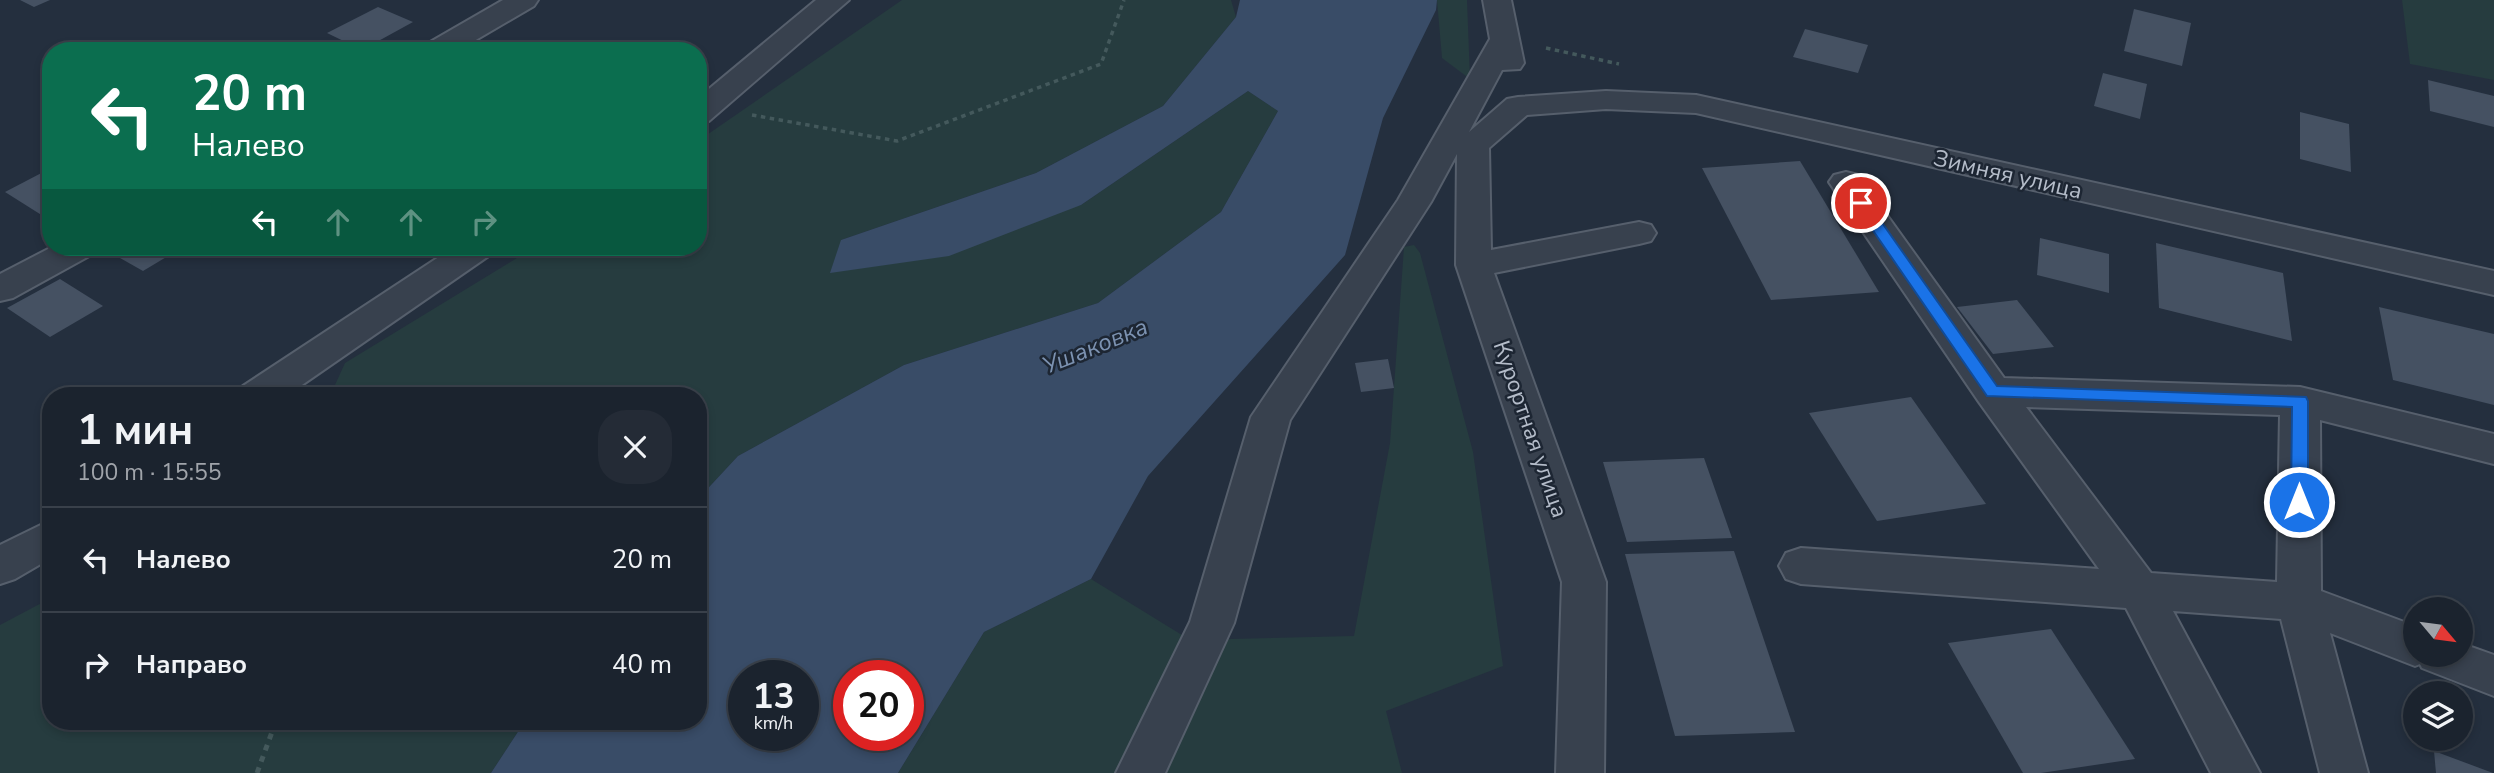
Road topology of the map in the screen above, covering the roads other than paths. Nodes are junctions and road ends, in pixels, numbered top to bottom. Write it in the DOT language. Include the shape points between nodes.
graph roads {
  1 [pos="524,0"];
  2 [pos="835,0"];
  3 [pos="1497,0"];
  4 [pos="1505,38"];
  5 [pos="451,42"];
  6 [pos="1518,106"];
  7 [pos="707,107"];
  8 [pos="1846,182"];
  9 [pos="1639,233"];
  10 [pos="62,256"];
  11 [pos="465,256"];
  12 [pos="1474,265"];
  13 [pos="2494,283"];
  14 [pos="0,289"];
  15 [pos="270,387"];
  16 [pos="1993,392"];
  17 [pos="2300,401"];
  18 [pos="2494,449"];
  19 [pos="42,542"];
  20 [pos="0,566"];
  21 [pos="1801,566"];
  22 [pos="2139,590"];
  23 [pos="2299,602"];
  24 [pos="2403,641"];
  25 [pos="2471,667"];
  26 [pos="2494,676"];
  27 [pos="1140,773"];
  28 [pos="1580,773"];
  29 [pos="2236,773"];
  30 [pos="2344,773"];
  1 -- 5 [label="street"];
  2 -- 7 [label="street"];
  3 -- 4 [label="street"];
  4 -- 6 [label="street"];
  4 -- 27 [label="street" via="1414,202 1271,417 1212,624"];
  6 -- 12 [label="street, Курортная улица" via="1472,145"];
  6 -- 13 [label="street, Зимняя улица" via="1605,100 1696,104"];
  8 -- 16 [label="street"];
  9 -- 12 [label="street"];
  10 -- 14 [label="street"];
  11 -- 15 [label="street"];
  12 -- 28 [label="street, Курортная улица" via="1584,582"];
  16 -- 17 [label="street"];
  16 -- 22 [label="street"];
  17 -- 18 [label="street"];
  17 -- 23 [label="street"];
  19 -- 20 [label="street"];
  21 -- 22 [label="street"];
  22 -- 23 [label="street"];
  22 -- 29 [label="street"];
  23 -- 24 [label="street"];
  23 -- 30 [label="street"];
  25 -- 26 [label="street"];
}
